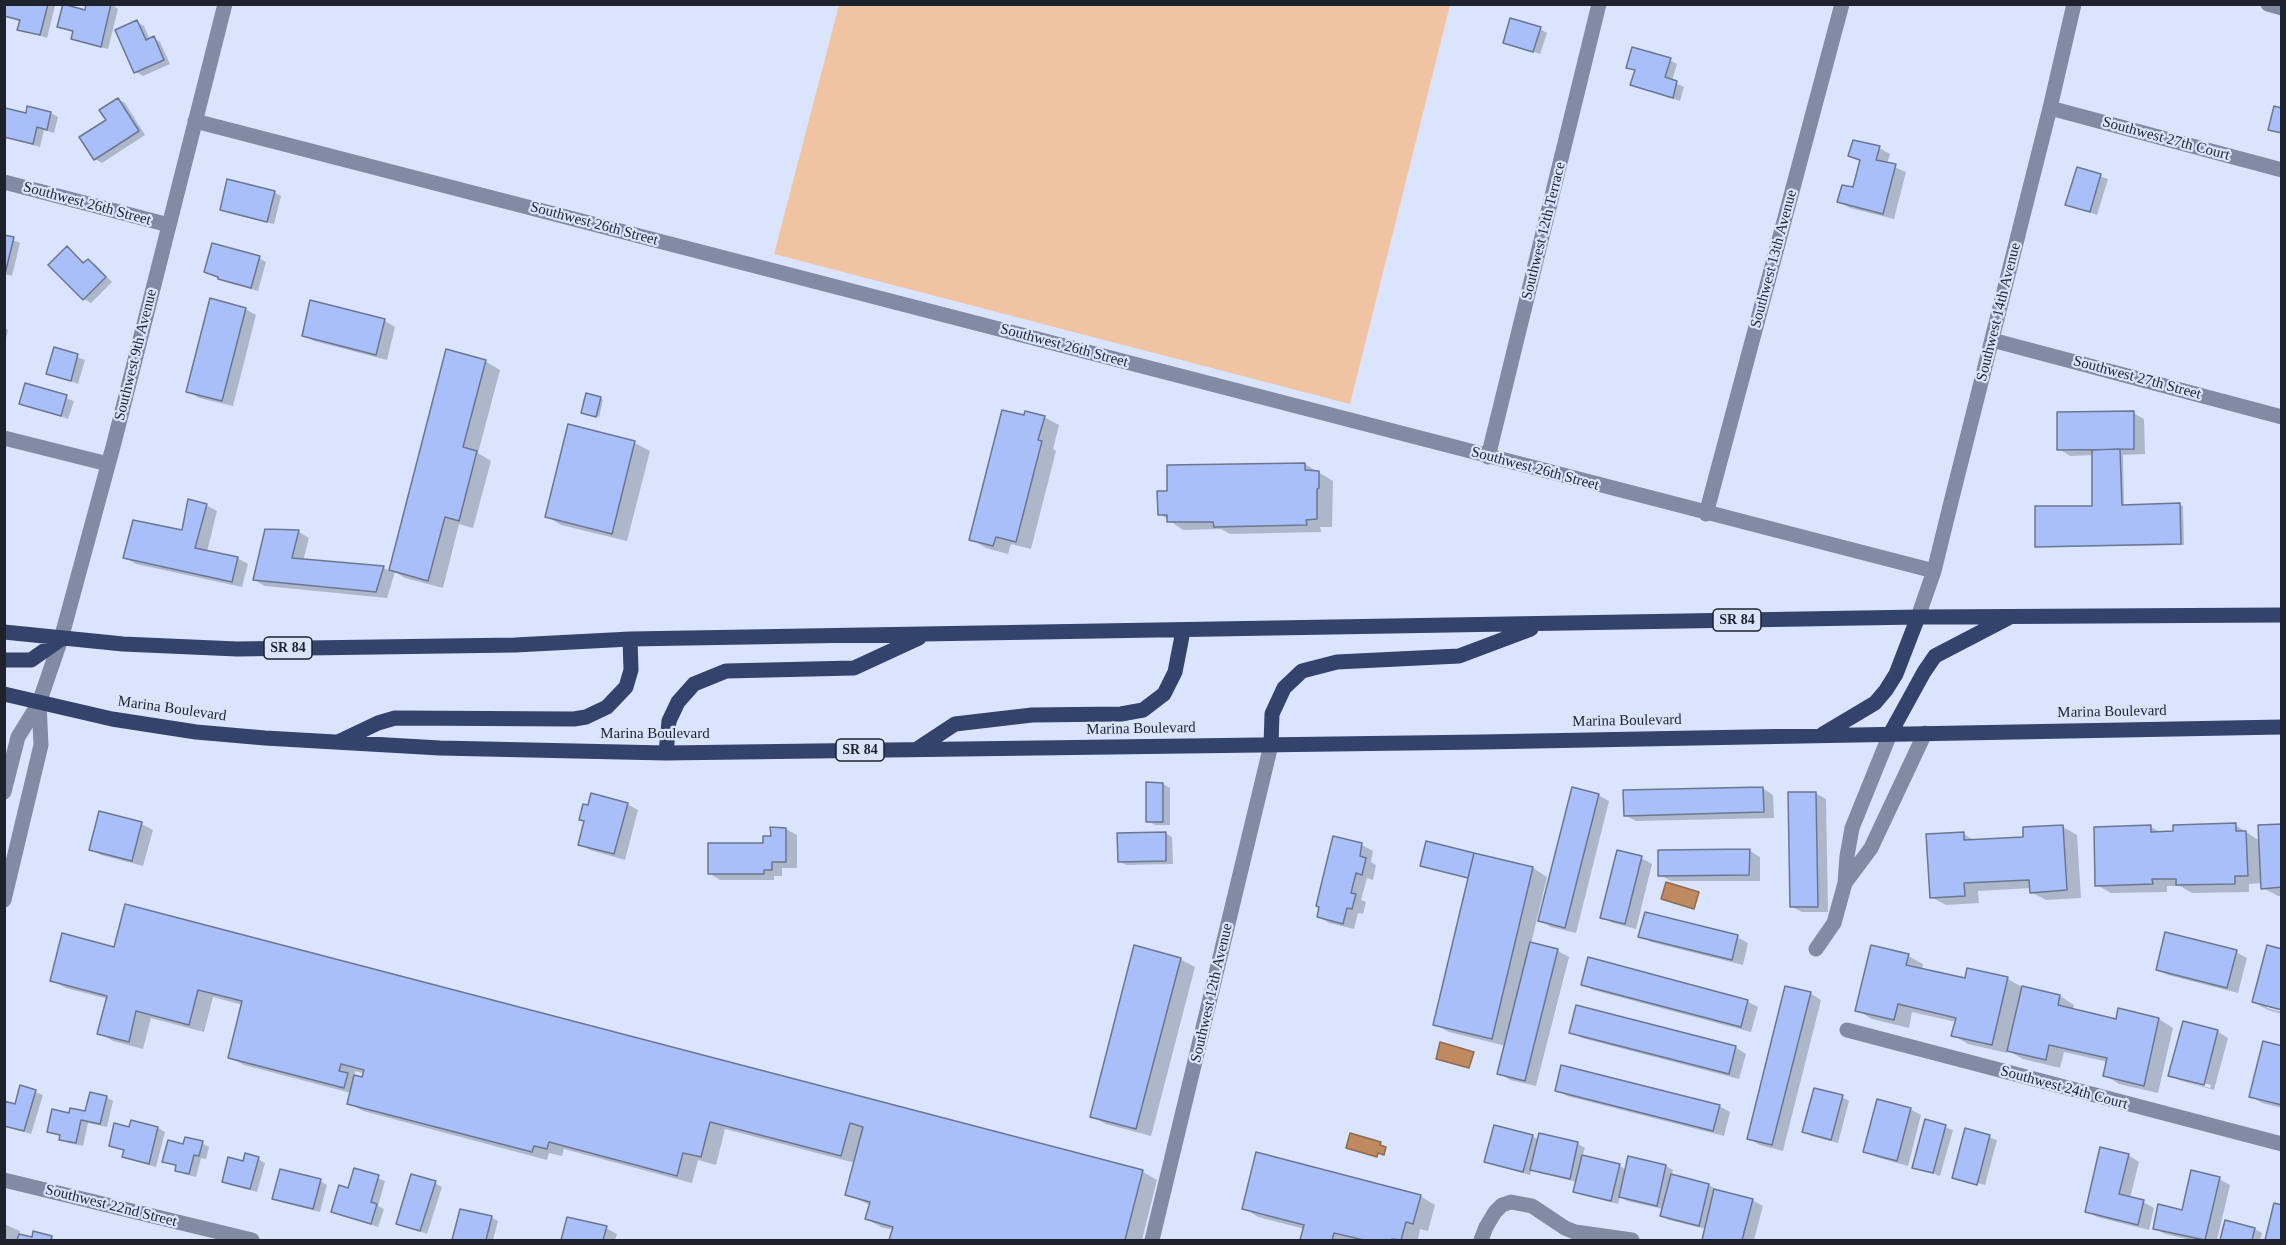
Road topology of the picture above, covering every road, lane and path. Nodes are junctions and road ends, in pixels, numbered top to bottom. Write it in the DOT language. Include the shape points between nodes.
graph roads {
  1 [pos="225,4"];
  2 [pos="1599,4"];
  3 [pos="1842,4"];
  4 [pos="2074,4"];
  5 [pos="2268,4"];
  6 [pos="2282,8"];
  7 [pos="2050,108"];
  8 [pos="195,121"];
  9 [pos="2282,170"];
  10 [pos="4,182"];
  11 [pos="169,225"];
  12 [pos="1992,340"];
  13 [pos="2282,417"];
  14 [pos="4,438"];
  15 [pos="1488,457"];
  16 [pos="108,464"];
  17 [pos="1707,514"];
  18 [pos="1934,571"];
  19 [pos="2282,615"];
  20 [pos="1918,617"];
  21 [pos="2010,617"];
  22 [pos="1542,624"];
  23 [pos="1184,630"];
  24 [pos="4,632"];
  25 [pos="924,635"];
  26 [pos="61,639"];
  27 [pos="630,639"];
  28 [pos="4,660"];
  29 [pos="4,694"];
  30 [pos="39,703"];
  31 [pos="2282,727"];
  32 [pos="1925,733"];
  33 [pos="1823,734"];
  34 [pos="1890,734"];
  35 [pos="335,743"];
  36 [pos="1270,745"];
  37 [pos="917,749"];
  38 [pos="666,753"];
  39 [pos="4,792"];
  40 [pos="1845,883"];
  41 [pos="4,900"];
  42 [pos="1816,949"];
  43 [pos="1847,1030"];
  44 [pos="2282,1144"];
  45 [pos="4,1180"];
  46 [pos="252,1240"];
  47 [pos="1152,1240"];
  48 [pos="1481,1240"];
  49 [pos="1632,1240"];
  1 -- 8 [label="street, Southwest 9th Avenue"];
  2 -- 15 [label="street, Southwest 12th Terrace"];
  3 -- 17 [label="street, Southwest 13th Avenue"];
  4 -- 7 [label="street, Southwest 14th Avenue"];
  5 -- 6 [label="street"];
  7 -- 9 [label="street, Southwest 27th Court"];
  7 -- 12 [label="street, Southwest 14th Avenue"];
  8 -- 11 [label="street, Southwest 9th Avenue"];
  8 -- 15 [label="street, Southwest 26th Street"];
  10 -- 11 [label="street, Southwest 26th Street"];
  11 -- 16 [label="street, Southwest 9th Avenue"];
  12 -- 13 [label="street, Southwest 27th Street"];
  12 -- 18 [label="street, Southwest 14th Avenue"];
  14 -- 16 [label="street"];
  15 -- 17 [label="street, Southwest 26th Street"];
  16 -- 26 [label="street, Southwest 9th Avenue"];
  17 -- 18 [label="street, Southwest 26th Street"];
  18 -- 20 [label="street, Southwest 14th Avenue"];
  19 -- 21 [label="main road, SR 84"];
  20 -- 21 [label="main road, SR 84"];
  20 -- 22 [label="main road, SR 84"];
  20 -- 33 [label="main road" via="1886,690 1875,703"];
  21 -- 34 [label="main road" via="1935,656"];
  22 -- 23 [label="main road, SR 84"];
  22 -- 36 [label="main road" via="1459,656 1337,663 1302,671 1284,688 1272,714"];
  23 -- 25 [label="main road, SR 84"];
  23 -- 37 [label="main road" via="1175,672 1164,694 1143,710 1121,714 1032,715 955,724"];
  24 -- 26 [label="main road, SR 84"];
  25 -- 27 [label="main road, SR 84"];
  25 -- 38 [label="main road" via="854,668 726,671 694,684 678,702 669,721"];
  26 -- 27 [label="main road, SR 84" via="237,649 515,645"];
  26 -- 28 [label="main road" via="31,660"];
  26 -- 30 [label="street, Southwest 9th Avenue"];
  27 -- 35 [label="main road" via="631,670 626,687 607,707 586,717 395,718"];
  29 -- 30 [label="main road, Marina Boulevard / SR 84"];
  30 -- 35 [label="main road, Marina Boulevard / SR 84" via="196,732"];
  30 -- 39 [label="street, Southwest 9th Avenue" via="18,737"];
  30 -- 41 [label="street, Southwest 9th Avenue" via="41,745"];
  31 -- 32 [label="main road, Marina Boulevard / SR 84"];
  32 -- 34 [label="main road, Marina Boulevard / SR 84"];
  32 -- 40 [label="street" via="1871,848"];
  33 -- 34 [label="main road, Marina Boulevard / SR 84"];
  33 -- 36 [label="main road, Marina Boulevard / SR 84"];
  34 -- 40 [label="street" via="1852,828"];
  35 -- 38 [label="main road, Marina Boulevard / SR 84"];
  36 -- 37 [label="main road, Marina Boulevard / SR 84"];
  36 -- 47 [label="street, Southwest 12th Avenue"];
  37 -- 38 [label="main road, Marina Boulevard / SR 84"];
  40 -- 42 [label="street" via="1834,923"];
  43 -- 44 [label="street, Southwest 24th Court"];
  45 -- 46 [label="street, Southwest 22nd Street"];
  48 -- 49 [label="street" via="1495,1212 1511,1202 1532,1206 1575,1232"];
}
